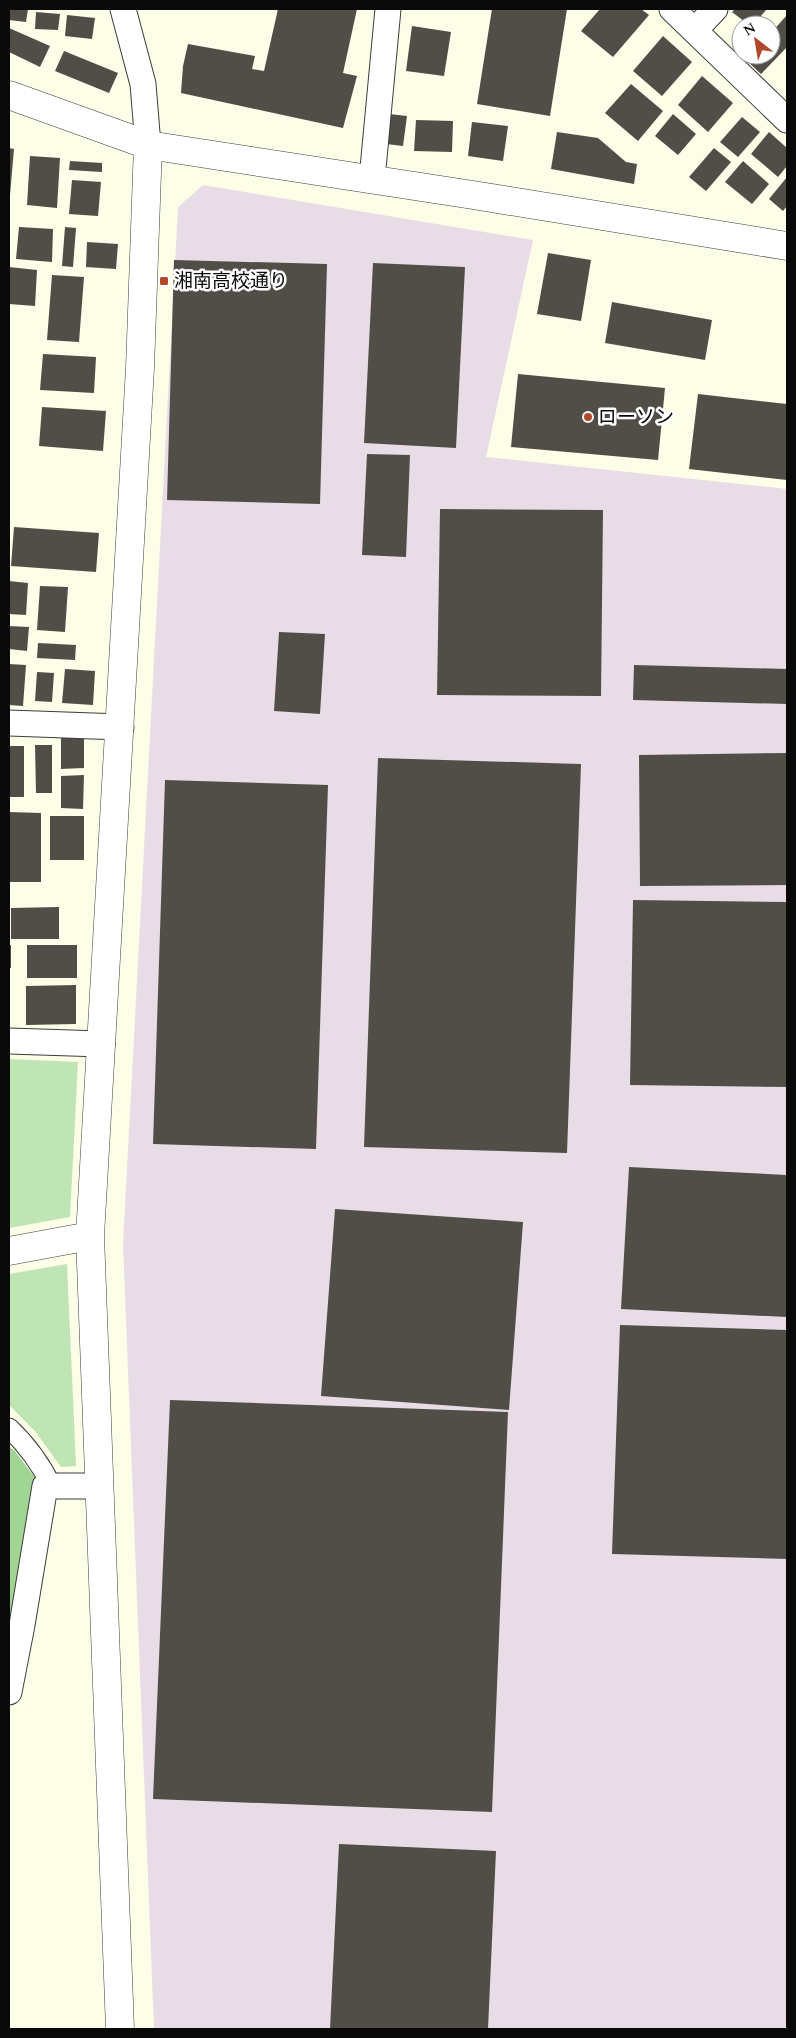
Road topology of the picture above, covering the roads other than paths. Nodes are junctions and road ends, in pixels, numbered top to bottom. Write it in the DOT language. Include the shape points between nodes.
graph roads {
  1 [pos="123,9"];
  2 [pos="388,9"];
  3 [pos="672,9"];
  4 [pos="715,9"];
  5 [pos="695,30"];
  6 [pos="9,95"];
  7 [pos="787,120"];
  8 [pos="148,145"];
  9 [pos="372,180"];
  10 [pos="787,246"];
  11 [pos="9,723"];
  12 [pos="120,727"];
  13 [pos="9,1041"];
  14 [pos="102,1044"];
  15 [pos="90,1236"];
  16 [pos="9,1251"];
  17 [pos="9,1428"];
  18 [pos="100,1486"];
  19 [pos="52,1487"];
  20 [pos="9,1692"];
  21 [pos="120,2029"];
  1 -- 8 [label="street" via="143,84"];
  2 -- 9 [label="street"];
  3 -- 5 [label="street"];
  4 -- 5 [label="street"];
  5 -- 7 [label="street"];
  6 -- 8 [label="street"];
  8 -- 9 [label="street"];
  8 -- 12 [label="street" via="140,368"];
  9 -- 10 [label="street"];
  11 -- 12 [label="street"];
  12 -- 14 [label="street"];
  13 -- 14 [label="street"];
  14 -- 15 [label="street"];
  15 -- 16 [label="street"];
  15 -- 18 [label="street"];
  17 -- 19 [label="street" via="41,1465"];
  18 -- 19 [label="street"];
  18 -- 21 [label="street"];
  19 -- 20 [label="street" via="45,1486"];
}
